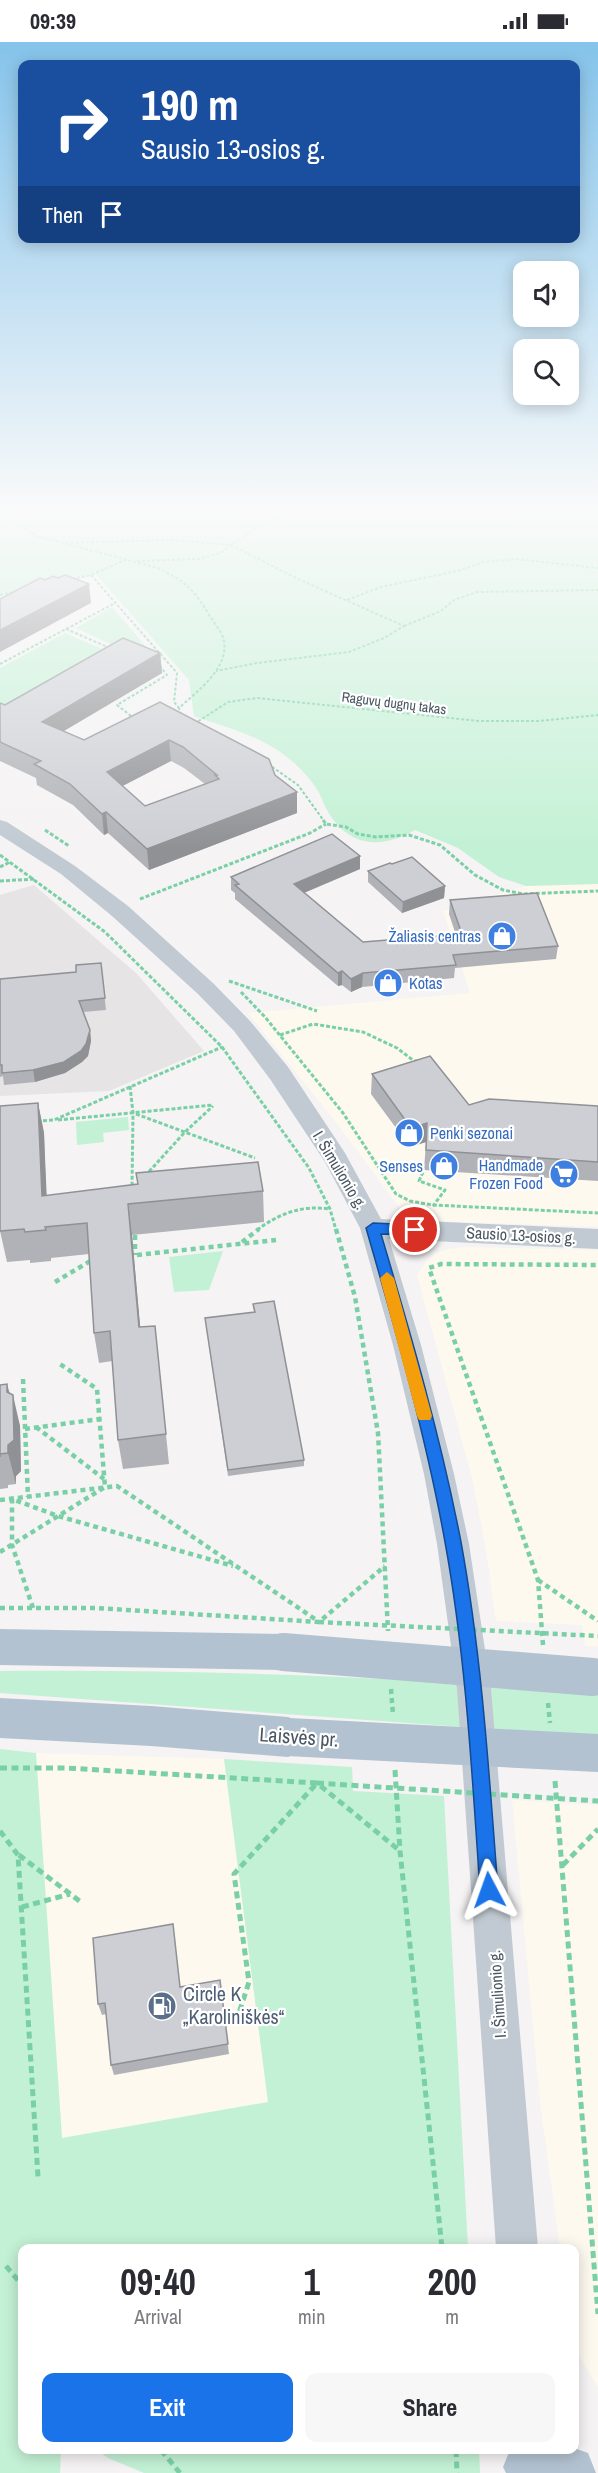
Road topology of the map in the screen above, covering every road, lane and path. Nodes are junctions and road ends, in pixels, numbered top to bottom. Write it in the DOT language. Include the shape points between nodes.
graph roads {
  1 [pos="78,622"];
  2 [pos="132,622"];
  3 [pos="214,622"];
  4 [pos="396,622"];
  5 [pos="413,622"];
  6 [pos="404,626"];
  7 [pos="66,629"];
  8 [pos="105,656"];
  9 [pos="0,664"];
  10 [pos="158,664"];
  11 [pos="216,671"];
  12 [pos="179,708"];
  13 [pos="598,715"];
  14 [pos="184,718"];
  15 [pos="135,720"];
  16 [pos="202,728"];
  17 [pos="263,761"];
  18 [pos="326,824"];
  19 [pos="0,826"];
  20 [pos="0,855"];
  21 [pos="11,862"];
  22 [pos="0,867"];
  23 [pos="35,879"];
  24 [pos="0,881"];
  25 [pos="598,891"];
  26 [pos="140,899"];
  27 [pos="229,981"];
  28 [pos="317,1011"];
  29 [pos="222,1047"];
  30 [pos="423,1061"];
  31 [pos="130,1086"];
  32 [pos="133,1113"];
  33 [pos="54,1120"];
  34 [pos="32,1122"];
  35 [pos="185,1132"];
  36 [pos="255,1158"];
  37 [pos="423,1172"];
  38 [pos="433,1205"];
  39 [pos="598,1213"];
  40 [pos="373,1228"];
  41 [pos="135,1235"];
  42 [pos="598,1239"];
  43 [pos="276,1240"];
  44 [pos="241,1244"];
  45 [pos="137,1255"];
  46 [pos="125,1256"];
  47 [pos="92,1260"];
  48 [pos="598,1265"];
  49 [pos="55,1282"];
  50 [pos="60,1364"];
  51 [pos="23,1379"];
  52 [pos="100,1419"];
  53 [pos="36,1427"];
  54 [pos="25,1429"];
  55 [pos="104,1479"];
  56 [pos="105,1488"];
  57 [pos="27,1497"];
  58 [pos="12,1499"];
  59 [pos="0,1500"];
  60 [pos="58,1516"];
  61 [pos="12,1545"];
  62 [pos="0,1552"];
  63 [pos="385,1566"];
  64 [pos="237,1567"];
  65 [pos="538,1580"];
  66 [pos="0,1608"];
  67 [pos="33,1608"];
  68 [pos="598,1621"];
  69 [pos="319,1622"];
  70 [pos="598,1635"];
  71 [pos="0,1647"];
  72 [pos="544,1651"];
  73 [pos="596,1677"];
  74 [pos="548,1699"];
  75 [pos="0,1718"];
  76 [pos="551,1735"];
  77 [pos="598,1753"];
  78 [pos="0,1768"];
  79 [pos="554,1770"];
  80 [pos="317,1783"];
  81 [pos="598,1801"];
  82 [pos="598,1829"];
  83 [pos="0,1831"];
  84 [pos="400,1851"];
  85 [pos="18,1855"];
  86 [pos="562,1866"];
  87 [pos="70,1894"];
  88 [pos="82,1903"];
  89 [pos="22,1907"];
  90 [pos="236,2022"];
  91 [pos="38,2177"];
  92 [pos="517,2244"];
  93 [pos="6,2266"];
  94 [pos="18,2281"];
  95 [pos="598,2314"];
  96 [pos="164,2454"];
  97 [pos="456,2454"];
  98 [pos="180,2473"];
  99 [pos="457,2473"];
  1 -- 7 [label="path"];
  2 -- 12 [label="path" via="177,673 174,702"];
  3 -- 11 [label="path" via="224,644 224,655"];
  4 -- 6 [label="path"];
  5 -- 6 [label="path"];
  6 -- 11 [label="path" via="349,652"];
  7 -- 8 [label="path" via="115,650"];
  7 -- 9 [label="path"];
  10 -- 15 [label="path" via="168,675 117,705"];
  11 -- 12 [label="path"];
  12 -- 14 [label="path"];
  13 -- 16 [label="path, Raguvų dugnų takas" via="522,723 438,719 242,699 219,705 194,724"];
  17 -- 18 [label="path" via="298,785"];
  18 -- 25 [label="path" via="376,837 409,835 440,846 475,875 503,890 524,894"];
  18 -- 26 [label="path"];
  19 -- 40 [label="street, I. Šimulionio g." via="120,910 242,1026 279,1073 336,1160"];
  20 -- 21 [label="path"];
  21 -- 22 [label="path"];
  21 -- 23 [label="path"];
  23 -- 24 [label="path"];
  23 -- 29 [label="path" via="133,957"];
  27 -- 28 [label="path"];
  29 -- 31 [label="path"];
  29 -- 44 [label="path" via="309,1168 330,1209 319,1207 274,1217"];
  30 -- 38 [label="path" via="414,1061 363,1032 313,1024 280,1035 343,1113 396,1194"];
  31 -- 32 [label="path"];
  31 -- 33 [label="path"];
  32 -- 33 [label="path"];
  32 -- 35 [label="path"];
  32 -- 35 [label="path" via="213,1105"];
  32 -- 35 [label="path" via="132,1190"];
  33 -- 34 [label="path"];
  35 -- 36 [label="path"];
  37 -- 38 [label="path" via="419,1181 445,1190"];
  38 -- 39 [label="path"];
  40 -- 42 [label="street, Sausio 13-osios g."];
  40 -- 92 [label="street, I. Šimulionio g." via="439,1474 474,1689"];
  41 -- 45 [label="path"];
  43 -- 44 [label="path"];
  44 -- 45 [label="path"];
  45 -- 46 [label="path"];
  47 -- 49 [label="path"];
  48 -- 65 [label="path" via="441,1263 429,1268"];
  50 -- 52 [label="path" via="97,1389"];
  51 -- 54 [label="path"];
  52 -- 53 [label="path"];
  52 -- 55 [label="path"];
  53 -- 54 [label="path"];
  53 -- 55 [label="path"];
  54 -- 57 [label="path"];
  55 -- 56 [label="path"];
  56 -- 57 [label="path"];
  56 -- 60 [label="path"];
  56 -- 64 [label="path" via="117,1486"];
  57 -- 58 [label="path"];
  58 -- 59 [label="path"];
  58 -- 60 [label="path"];
  58 -- 61 [label="path"];
  60 -- 61 [label="path"];
  60 -- 64 [label="path"];
  61 -- 62 [label="path"];
  61 -- 67 [label="path"];
  63 -- 69 [label="path"];
  64 -- 69 [label="path"];
  65 -- 68 [label="path"];
  65 -- 72 [label="path"];
  66 -- 67 [label="path"];
  67 -- 69 [label="path" via="96,1608"];
  69 -- 70 [label="path, bridge"];
  71 -- 73 [label="main road, bridge" via="283,1652"];
  74 -- 76 [label="path"];
  75 -- 77 [label="main road, Laisvės pr., bridge"];
  78 -- 80 [label="path" via="66,1768"];
  79 -- 86 [label="path"];
  80 -- 81 [label="path, bridge"];
  80 -- 84 [label="path"];
  80 -- 90 [label="path" via="234,1874 249,1982"];
  82 -- 86 [label="path"];
  83 -- 85 [label="path"];
  85 -- 87 [label="path"];
  85 -- 89 [label="path"];
  86 -- 95 [label="path"];
  87 -- 88 [label="path"];
  87 -- 89 [label="path"];
  89 -- 91 [label="path"];
  93 -- 94 [label="path"];
  96 -- 98 [label="path"];
  97 -- 99 [label="path"];
}
